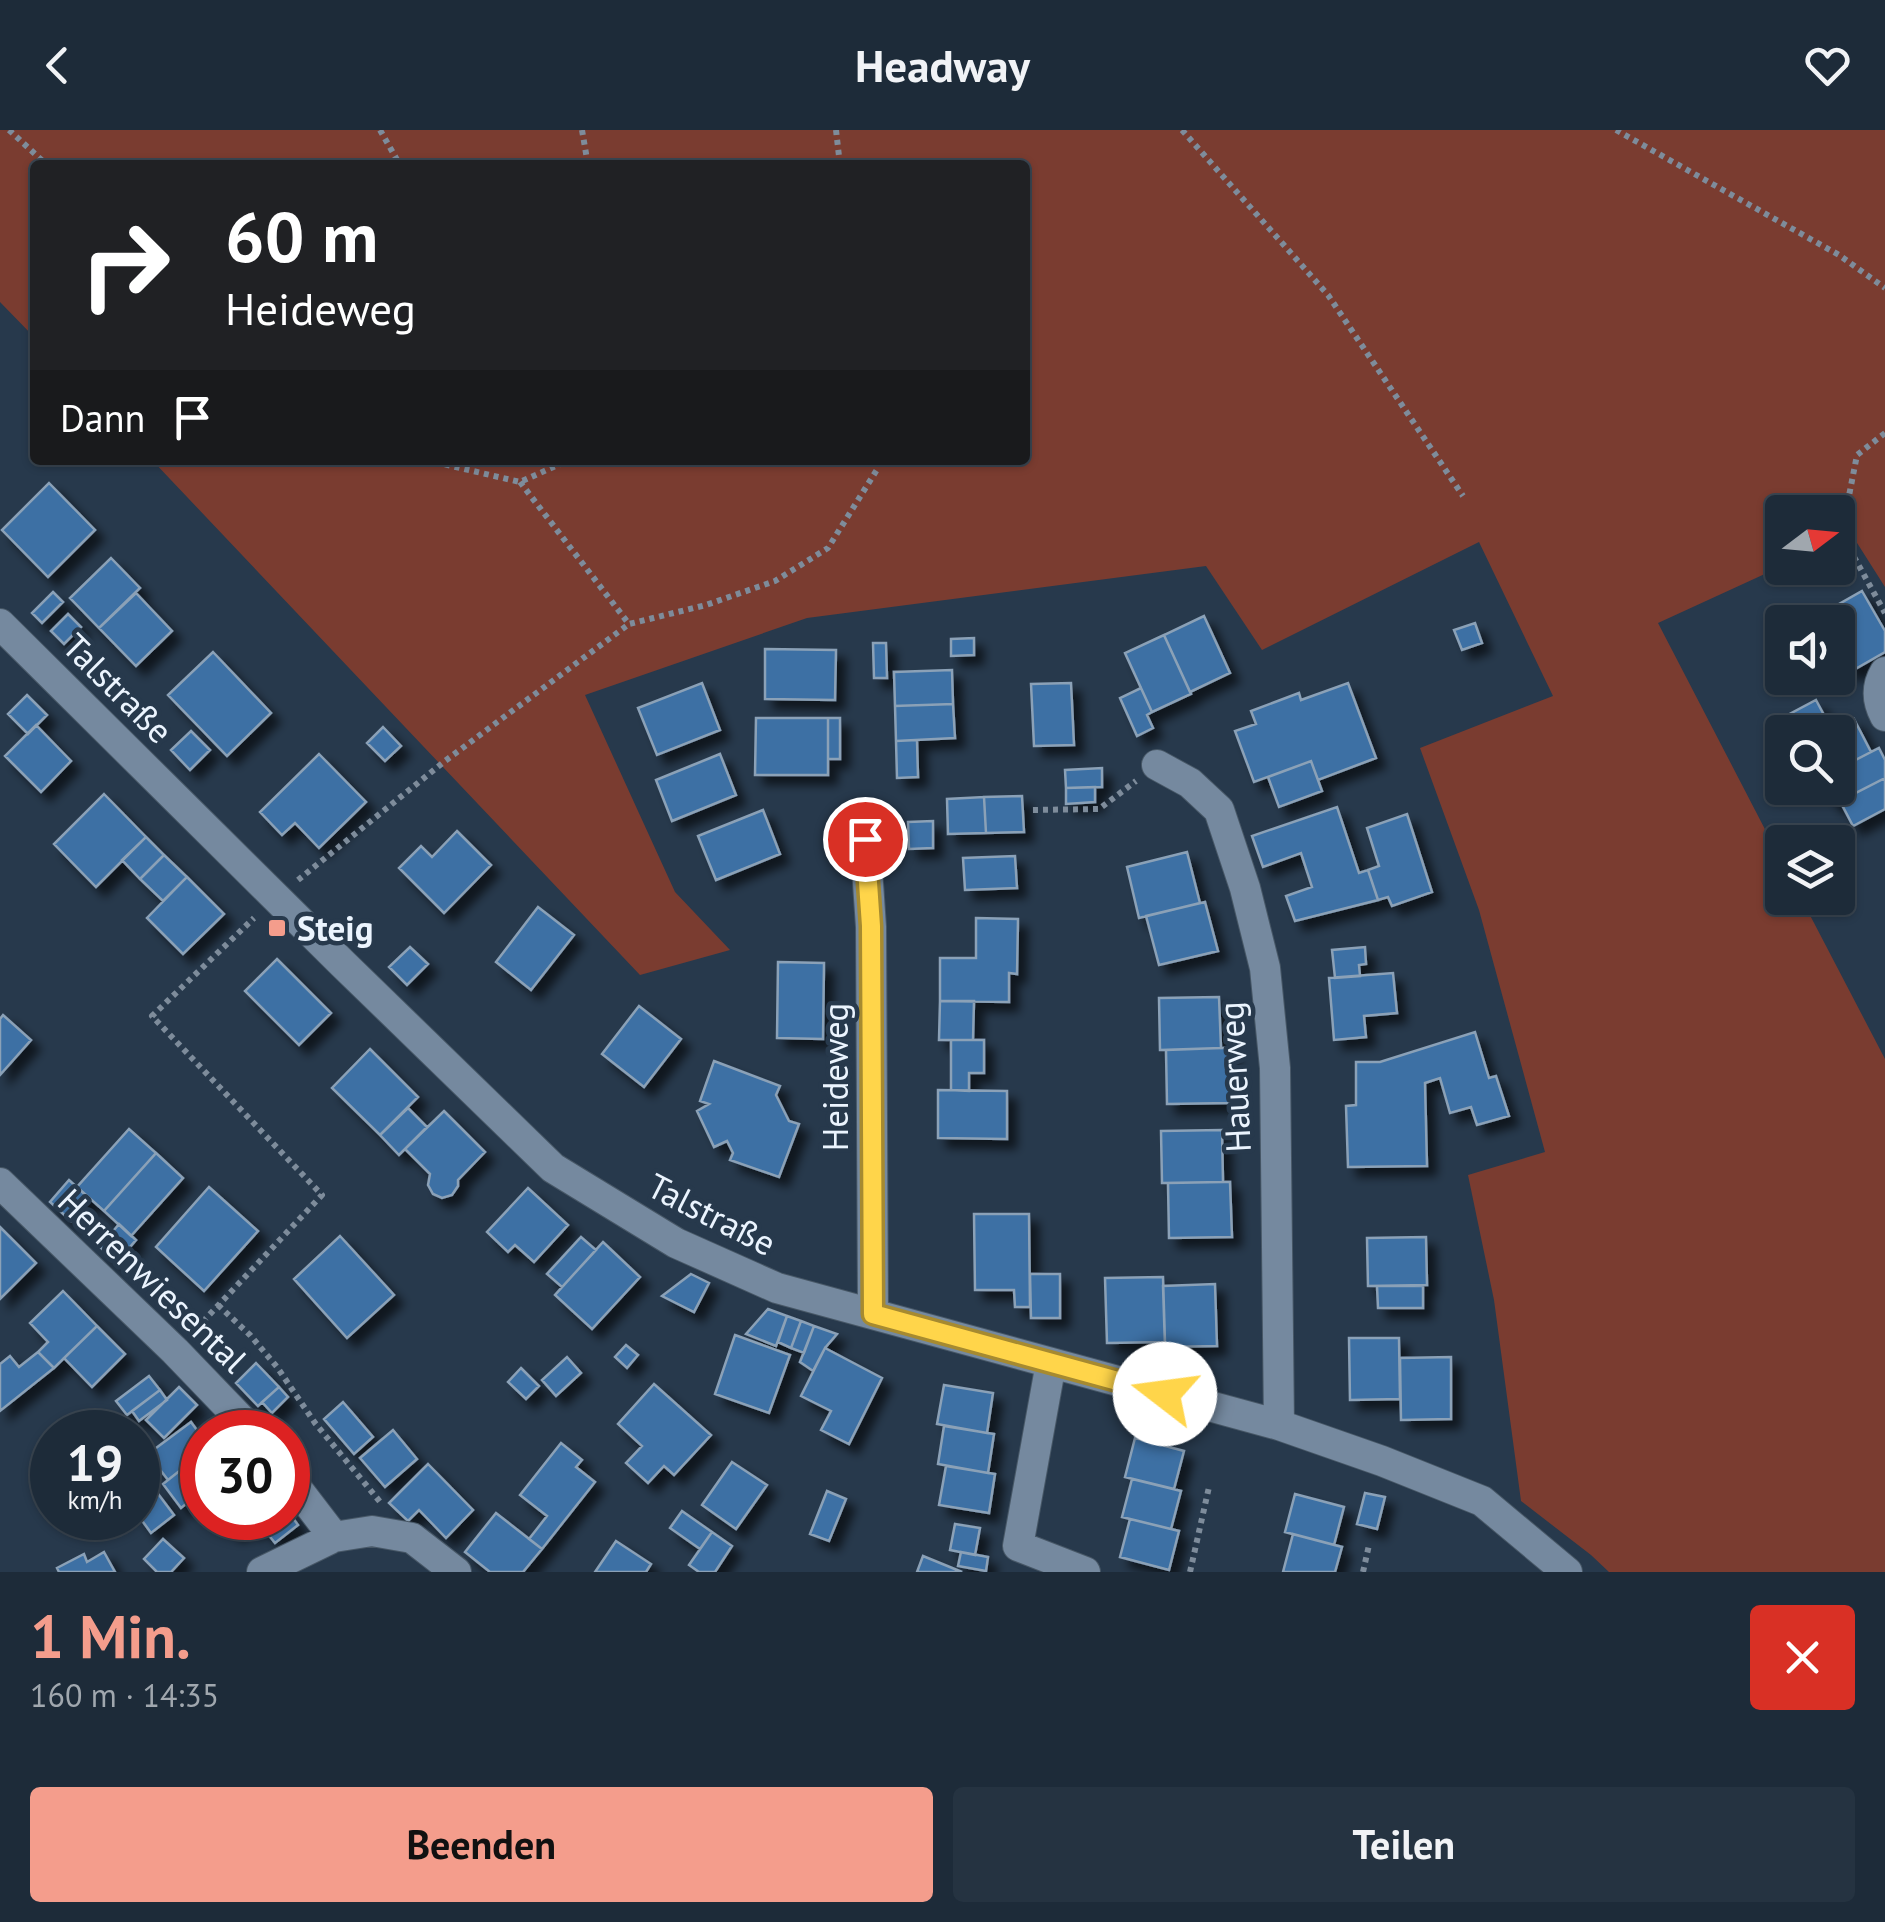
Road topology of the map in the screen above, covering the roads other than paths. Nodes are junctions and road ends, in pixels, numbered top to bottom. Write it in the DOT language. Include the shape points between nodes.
graph roads {
  1 [pos="0,624"];
  2 [pos="1885,672"];
  3 [pos="1885,716"];
  4 [pos="1157,765"];
  5 [pos="865,839"];
  6 [pos="0,1183"];
  7 [pos="873,1314"];
  8 [pos="1051,1363"];
  9 [pos="232,1410"];
  10 [pos="1279,1426"];
  11 [pos="310,1506"];
  12 [pos="334,1537"];
  13 [pos="262,1572"];
  14 [pos="456,1572"];
  15 [pos="1085,1572"];
  16 [pos="1566,1572"];
  1 -- 7 [label="street, Talstraße" via="288,888 554,1168 676,1243 776,1288"];
  2 -- 3 [label="street" via="1878,692"];
  4 -- 10 [label="street, Hauerweg" via="1190,782 1220,810 1265,968 1275,1068"];
  5 -- 7 [label="street, Heideweg"];
  6 -- 9 [label="street, Herrenwiesental"];
  7 -- 8 [label="street, Talstraße"];
  8 -- 10 [label="street, Talstraße"];
  8 -- 15 [label="street" via="1018,1546"];
  10 -- 16 [label="street, Talstraße" via="1482,1502"];
  11 -- 12 [label="street"];
  12 -- 13 [label="street"];
  12 -- 14 [label="street" via="372,1531 412,1538"];
}
